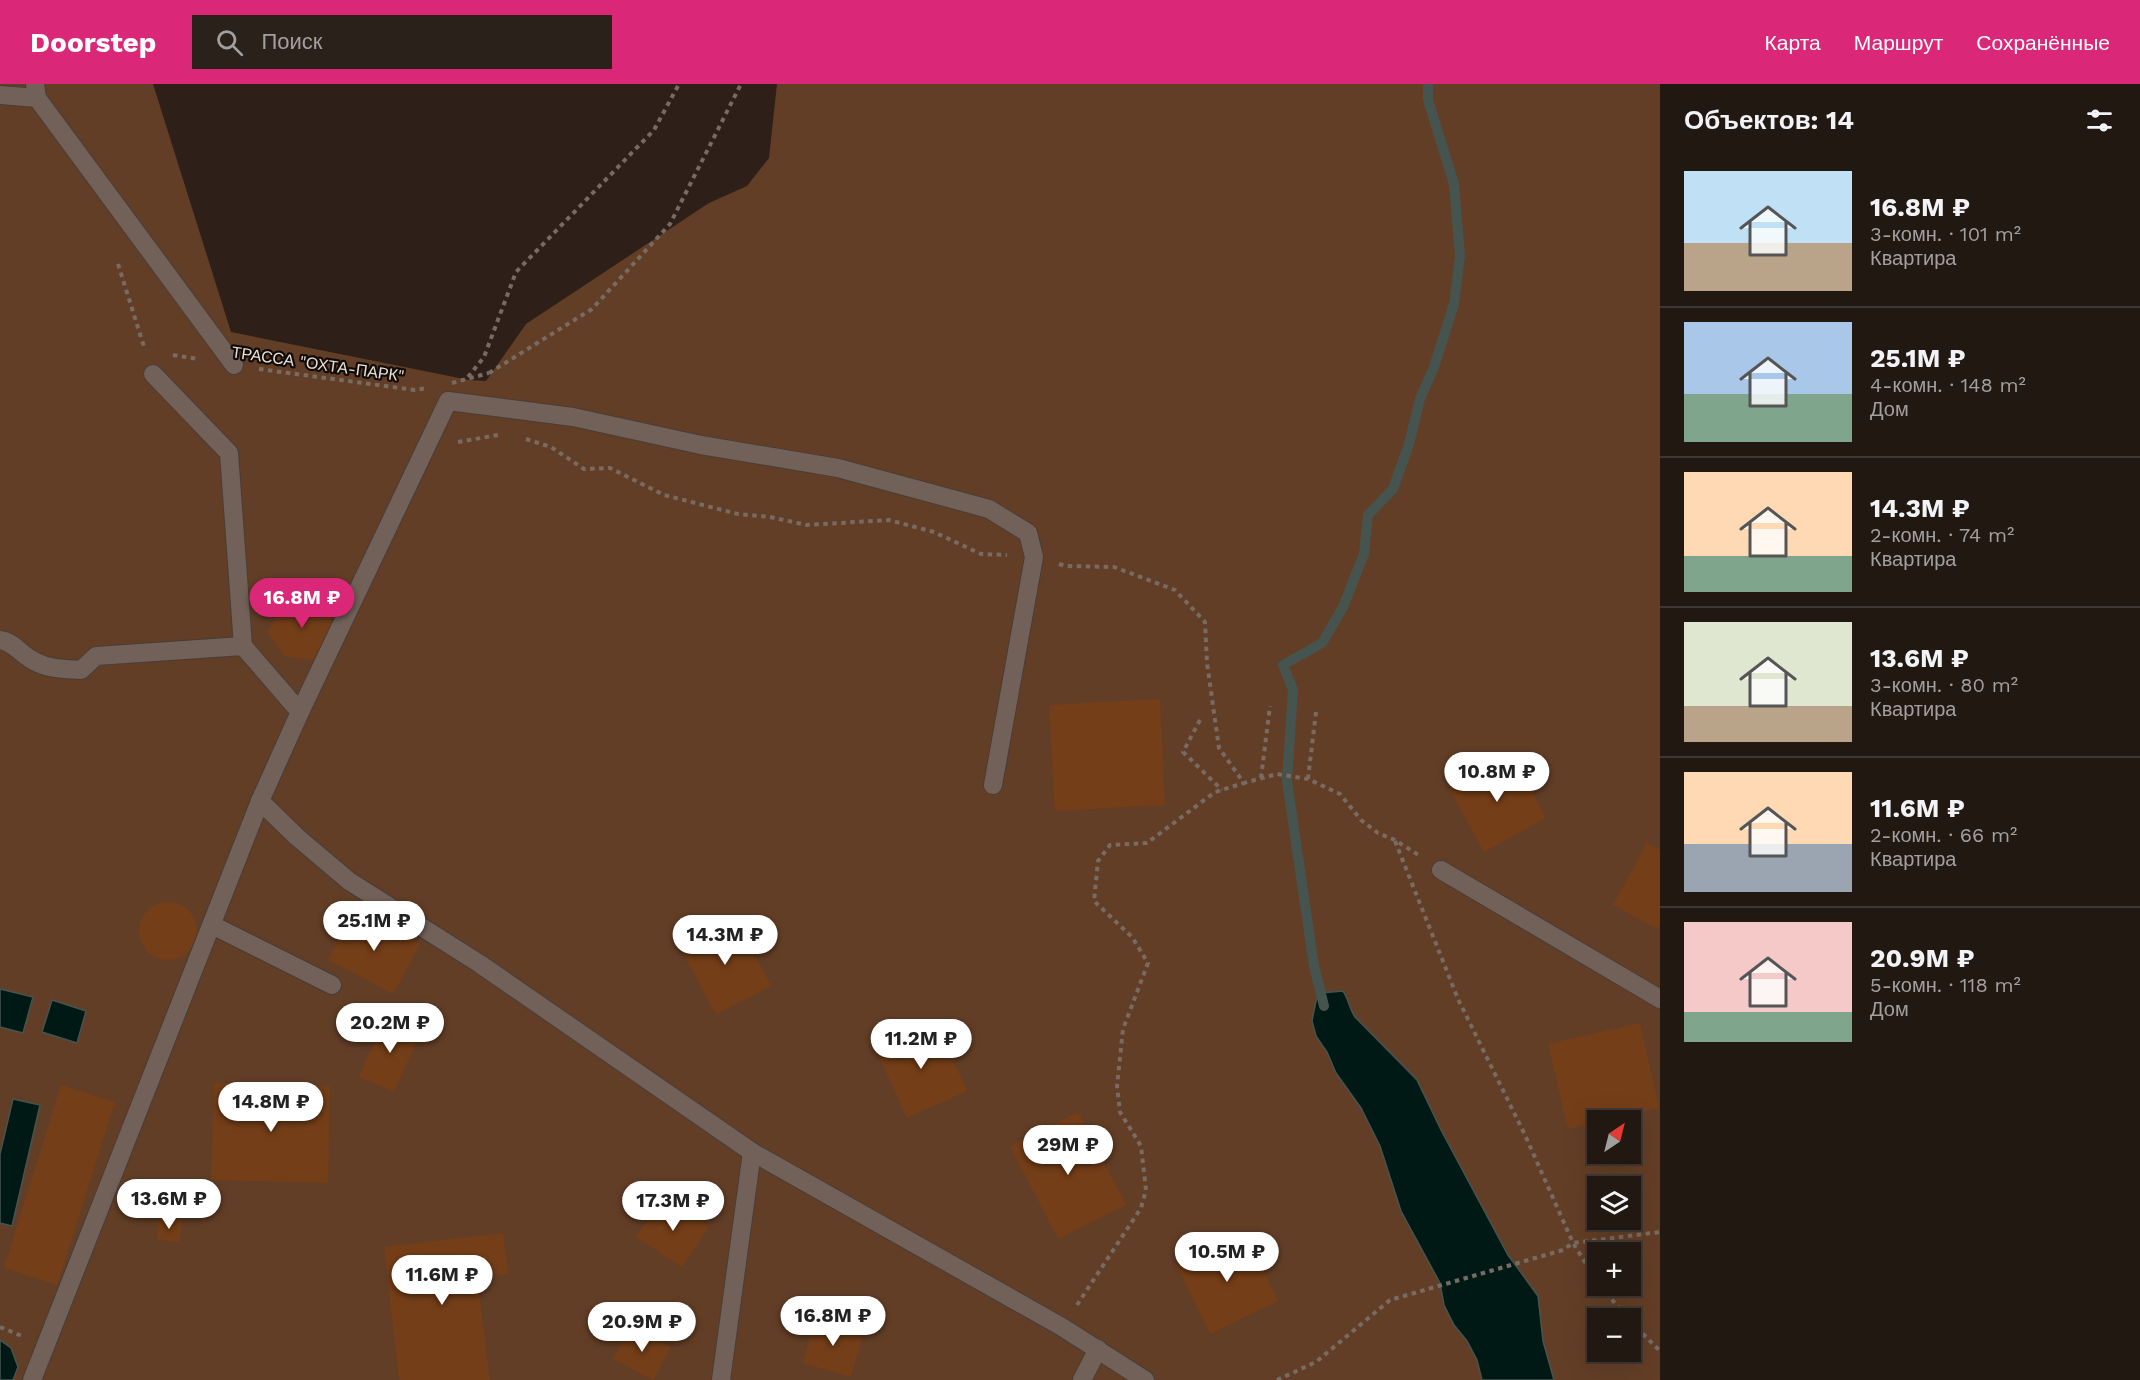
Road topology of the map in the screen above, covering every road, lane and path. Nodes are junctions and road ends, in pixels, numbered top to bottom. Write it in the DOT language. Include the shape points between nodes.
graph roads {
  1 [pos="680,84"];
  2 [pos="741,84"];
  3 [pos="36,91"];
  4 [pos="0,95"];
  5 [pos="118,264"];
  6 [pos="168,354"];
  7 [pos="234,365"];
  8 [pos="153,374"];
  9 [pos="434,387"];
  10 [pos="448,390"];
  11 [pos="507,434"];
  12 [pos="518,437"];
  13 [pos="428,447"];
  14 [pos="1034,557"];
  15 [pos="0,640"];
  16 [pos="243,646"];
  17 [pos="1270,706"];
  18 [pos="300,711"];
  19 [pos="1316,712"];
  20 [pos="1200,720"];
  21 [pos="1262,778"];
  22 [pos="1306,778"];
  23 [pos="1244,783"];
  24 [pos="993,785"];
  25 [pos="1222,790"];
  26 [pos="260,801"];
  27 [pos="1441,870"];
  28 [pos="212,925"];
  29 [pos="332,985"];
  30 [pos="1660,999"];
  31 [pos="752,1152"];
  32 [pos="1660,1232"];
  33 [pos="1573,1243"];
  34 [pos="1587,1265"];
  35 [pos="1609,1296"];
  36 [pos="1619,1308"];
  37 [pos="0,1327"];
  38 [pos="1062,1327"];
  39 [pos="1641,1332"];
  40 [pos="28,1338"];
  41 [pos="1098,1349"];
  42 [pos="1660,1351"];
  43 [pos="33,1380"];
  44 [pos="721,1380"];
  45 [pos="1082,1380"];
  46 [pos="1145,1380"];
  47 [pos="1277,1380"];
  1 -- 10 [label="path" via="654,130 516,272 484,357"];
  2 -- 10 [label="path, bridge" via="670,224 592,309 489,374"];
  3 -- 4 [label="lane"];
  3 -- 7 [label="lane"];
  5 -- 8 [label="path"];
  6 -- 7 [label="path, ТРАССА \"ОХТА-ПАРК\""];
  7 -- 9 [label="path, ТРАССА \"ОХТА-ПАРК\"" via="415,390"];
  8 -- 16 [label="lane" via="229,453"];
  10 -- 13 [label="lane"];
  10 -- 14 [label="lane" via="701,445 838,468 989,509 1028,533"];
  11 -- 13 [label="path"];
  12 -- 14 [label="path" via="551,447 584,469 610,468 664,495 738,514 807,525 889,520 934,532 981,554"];
  13 -- 18 [label="lane"];
  14 -- 23 [label="path" via="1066,566 1114,567 1175,590 1205,622 1219,748"];
  14 -- 24 [label="lane"];
  15 -- 16 [label="lane" via="52,669 81,670 96,656"];
  16 -- 18 [label="lane"];
  17 -- 21 [label="path"];
  18 -- 26 [label="lane"];
  19 -- 22 [label="path"];
  20 -- 25 [label="path" via="1183,752"];
  21 -- 22 [label="path" via="1277,774"];
  21 -- 23 [label="path"];
  22 -- 33 [label="path" via="1340,794 1361,820 1395,840 1458,999"];
  23 -- 25 [label="path"];
  25 -- 38 [label="path" via="1147,843 1110,845 1098,861 1094,901 1132,937 1148,963 1124,1029 1117,1086 1120,1112 1141,1146 1146,1190 1141,1208"];
  26 -- 28 [label="lane"];
  26 -- 31 [label="lane" via="350,881 480,964"];
  27 -- 30 [label="lane"];
  28 -- 29 [label="lane"];
  28 -- 43 [label="lane"];
  31 -- 38 [label="lane"];
  31 -- 44 [label="lane"];
  32 -- 33 [label="path"];
  33 -- 34 [label="path"];
  33 -- 47 [label="path" via="1563,1250 1390,1300 1316,1362"];
  35 -- 36 [label="path"];
  37 -- 40 [label="path"];
  38 -- 41 [label="lane"];
  39 -- 42 [label="path"];
  41 -- 45 [label="lane"];
  41 -- 46 [label="lane"];
}
